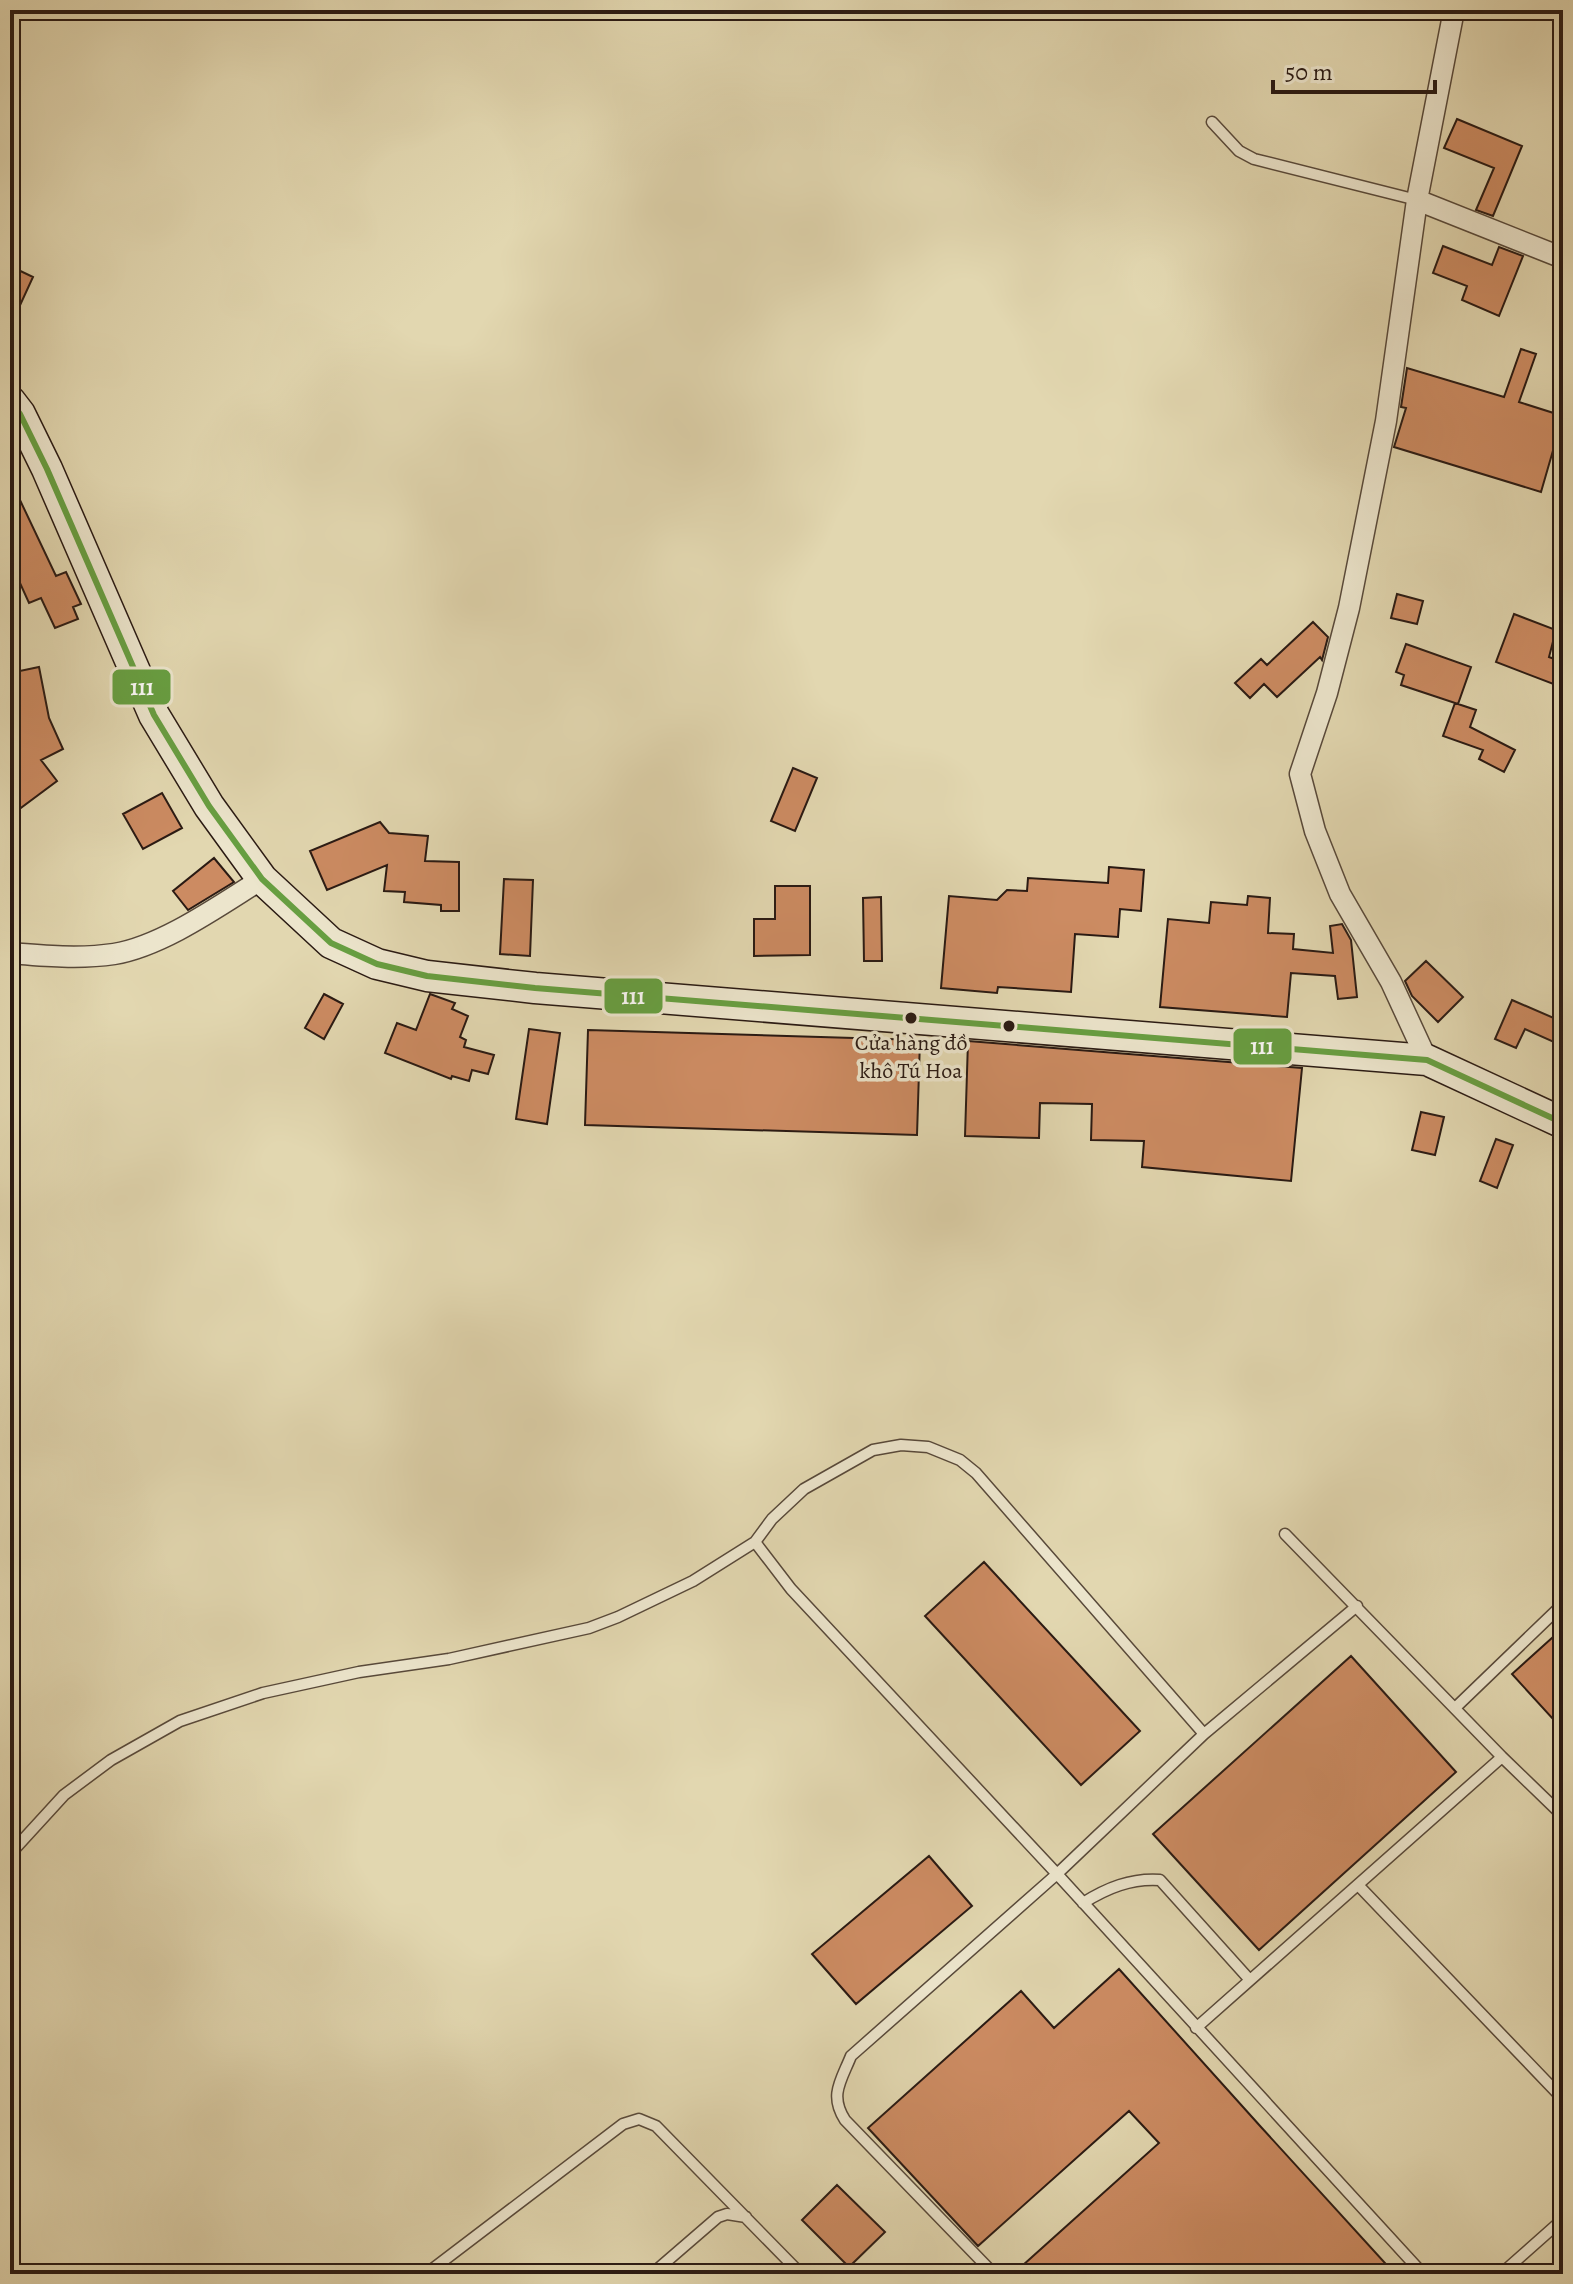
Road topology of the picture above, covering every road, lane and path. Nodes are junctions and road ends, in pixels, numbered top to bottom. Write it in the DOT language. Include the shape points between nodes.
graph roads {
  1 [pos="1454,10"];
  2 [pos="1212,122"];
  3 [pos="1417,200"];
  4 [pos="1563,258"];
  5 [pos="10,401"];
  6 [pos="262,879"];
  7 [pos="10,953"];
  8 [pos="1427,1060"];
  9 [pos="1563,1123"];
  10 [pos="1285,1534"];
  11 [pos="755,1542"];
  12 [pos="1563,1604"];
  13 [pos="1357,1606"];
  14 [pos="1455,1708"];
  15 [pos="1204,1734"];
  16 [pos="1502,1757"];
  17 [pos="1563,1816"];
  18 [pos="10,1854"];
  19 [pos="1057,1874"];
  20 [pos="1358,1885"];
  21 [pos="1083,1903"];
  22 [pos="1249,1979"];
  23 [pos="1196,2028"];
  24 [pos="1563,2099"];
  25 [pos="748,2218"];
  26 [pos="1563,2219"];
  27 [pos="426,2274"];
  28 [pos="652,2274"];
  29 [pos="801,2274"];
  30 [pos="994,2274"];
  31 [pos="1423,2274"];
  32 [pos="1501,2274"];
  1 -- 3 [label="street"];
  2 -- 3 [label="lane" via="1254,159"];
  3 -- 4 [label="street"];
  3 -- 8 [label="street" via="1386,421 1349,608 1300,774 1340,894 1391,982"];
  5 -- 6 [label="main road" via="47,469 154,715 209,806"];
  6 -- 7 [label="street" via="174,933 116,954"];
  6 -- 8 [label="main road" via="331,943 377,964 427,976"];
  8 -- 9 [label="main road"];
  10 -- 13 [label="lane"];
  11 -- 15 [label="lane" via="804,1489 873,1450 928,1447 960,1460"];
  11 -- 18 [label="lane" via="693,1581 589,1628 263,1693 180,1721 111,1760 64,1795"];
  11 -- 19 [label="lane" via="791,1589"];
  12 -- 14 [label="lane"];
  13 -- 14 [label="lane"];
  13 -- 15 [label="lane"];
  14 -- 16 [label="lane"];
  15 -- 19 [label="lane"];
  16 -- 17 [label="lane"];
  16 -- 20 [label="lane"];
  19 -- 21 [label="lane"];
  19 -- 30 [label="lane" via="851,2056 836,2092 845,2120"];
  20 -- 22 [label="lane"];
  20 -- 24 [label="lane"];
  21 -- 22 [label="lane" via="1126,1882 1160,1880"];
  21 -- 23 [label="lane"];
  22 -- 23 [label="lane"];
  23 -- 31 [label="lane"];
  25 -- 27 [label="lane" via="656,2126 639,2119 623,2124"];
  25 -- 28 [label="lane" via="718,2217"];
  25 -- 29 [label="lane"];
  26 -- 32 [label="lane"];
}
